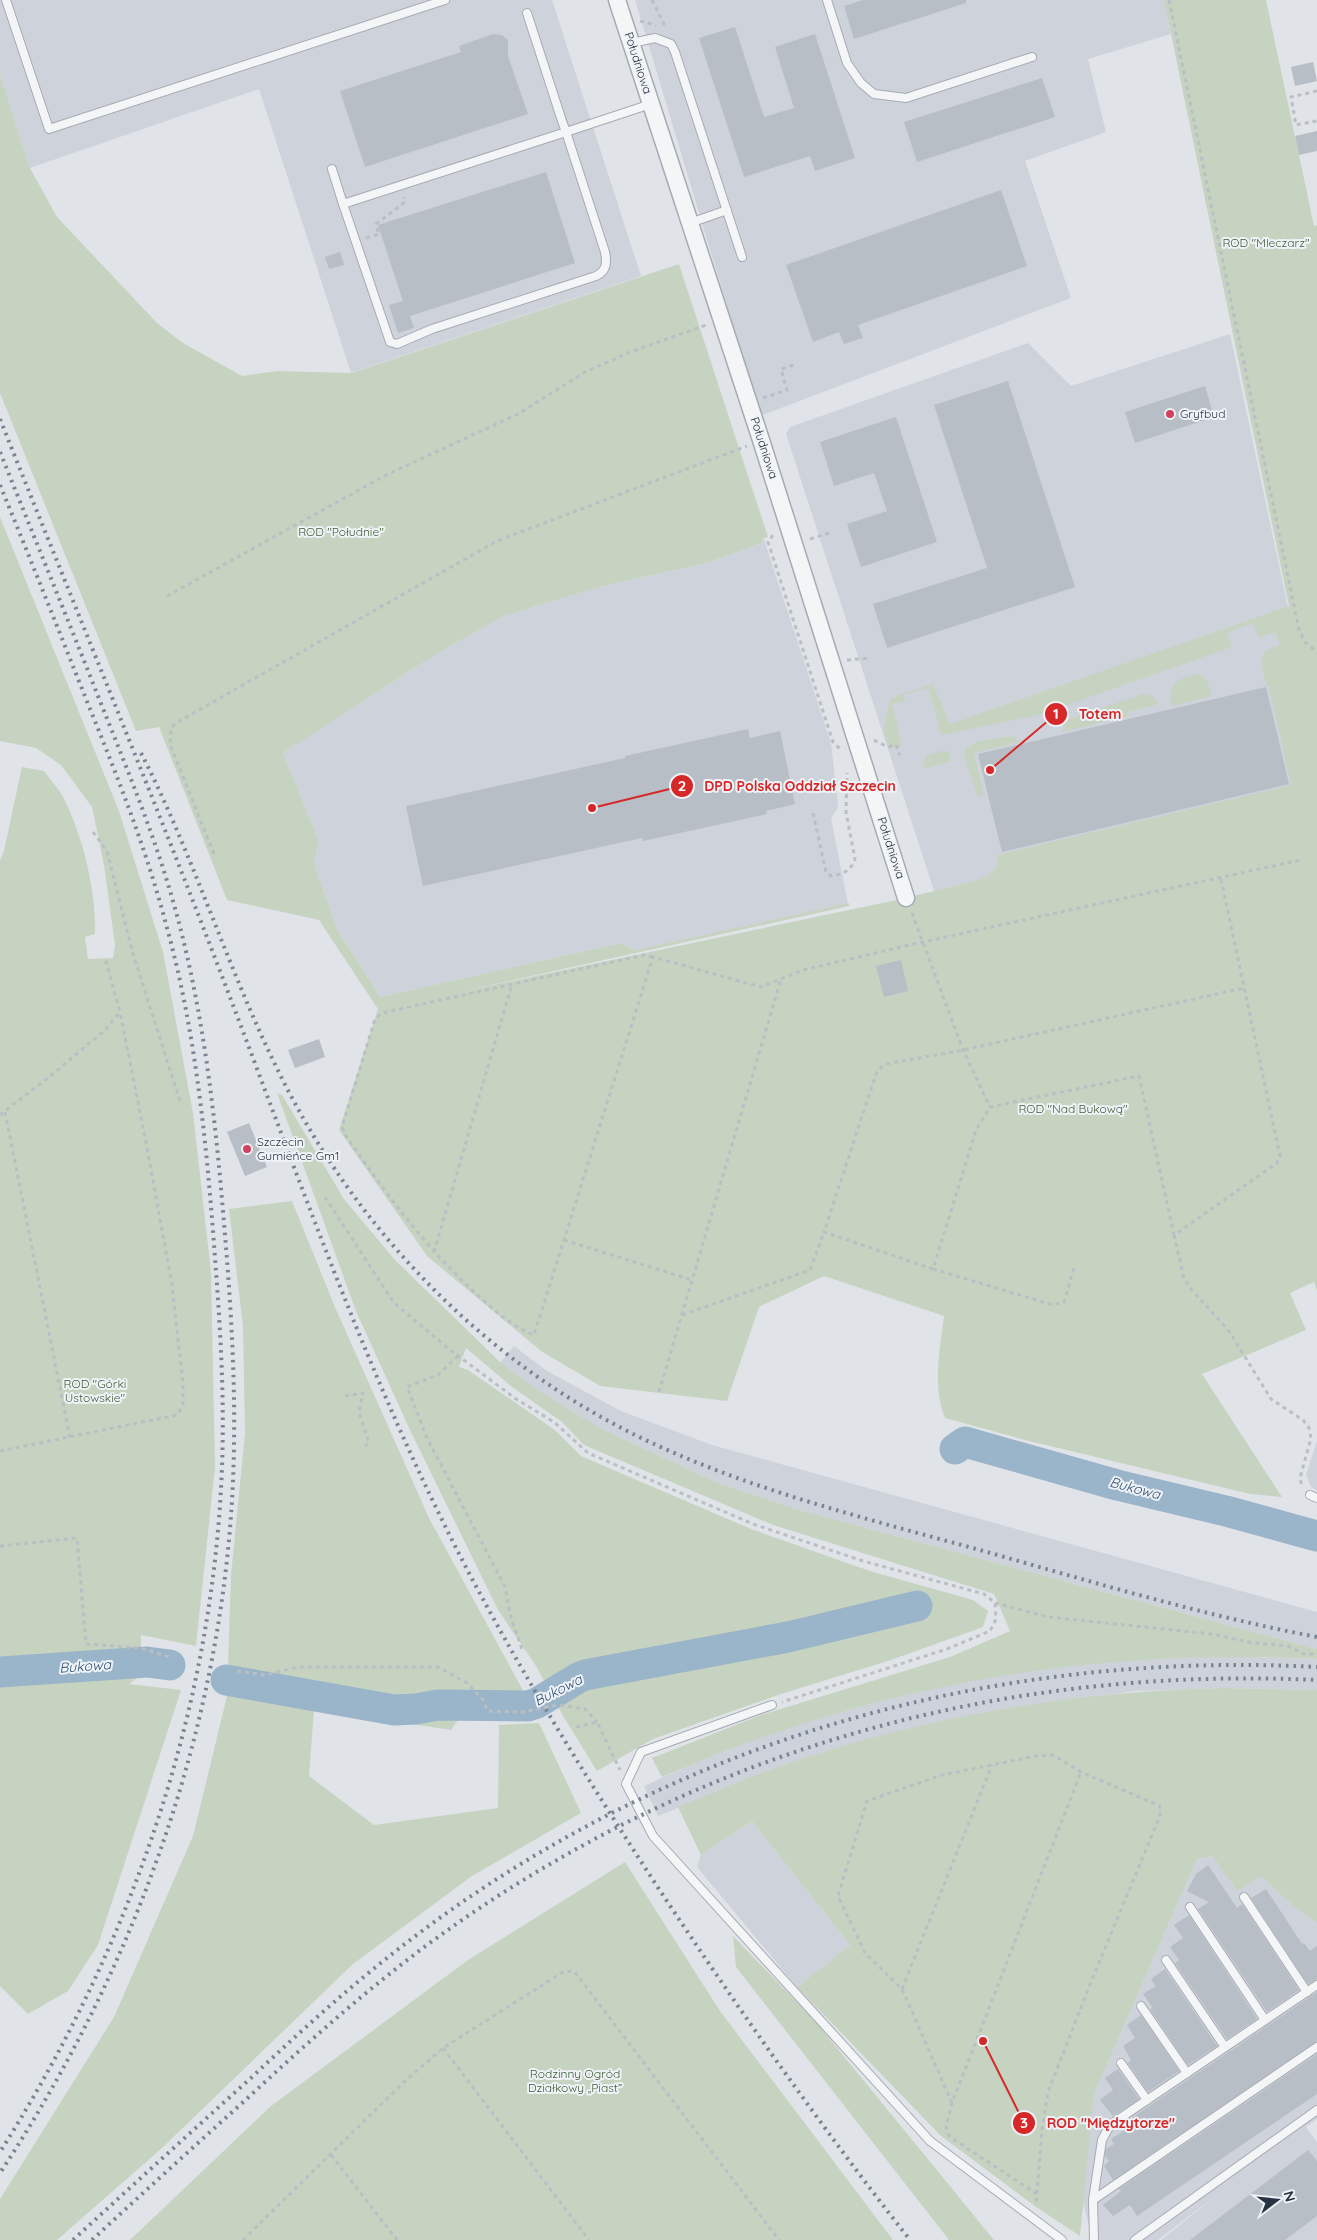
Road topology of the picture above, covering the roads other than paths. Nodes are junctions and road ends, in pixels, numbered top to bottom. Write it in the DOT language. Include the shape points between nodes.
graph roads {
  1 [pos="6,0"];
  2 [pos="445,0"];
  3 [pos="617,0"];
  4 [pos="827,0"];
  5 [pos="527,13"];
  6 [pos="632,43"];
  7 [pos="1032,57"];
  8 [pos="651,104"];
  9 [pos="566,132"];
  10 [pos="332,169"];
  11 [pos="344,204"];
  12 [pos="726,210"];
  13 [pos="690,223"];
  14 [pos="742,257"];
  15 [pos="906,898"];
  16 [pos="772,1705"];
  17 [pos="1244,1897"];
  18 [pos="1190,1907"];
  19 [pos="1166,1960"];
  20 [pos="1317,1985"];
  21 [pos="1307,1992"];
  22 [pos="1141,2006"];
  23 [pos="1265,2020"];
  24 [pos="1317,2046"];
  25 [pos="1225,2047"];
  26 [pos="1121,2063"];
  27 [pos="1187,2073"];
  28 [pos="1147,2100"];
  29 [pos="1317,2110"];
  30 [pos="1093,2200"];
  31 [pos="1062,2240"];
  32 [pos="1094,2240"];
  33 [pos="1135,2240"];
  1 -- 2 [label="lane" via="49,129"];
  3 -- 6 [label="street, Południowa"];
  4 -- 7 [label="lane" via="847,63 874,94 906,98"];
  5 -- 9 [label="lane"];
  6 -- 8 [label="street, Południowa"];
  6 -- 12 [label="lane" via="655,38 671,44"];
  8 -- 9 [label="lane"];
  8 -- 13 [label="street, Południowa"];
  9 -- 11 [label="lane"];
  9 -- 11 [label="lane" via="605,252 606,265 601,274 432,329 397,344 387,338"];
  10 -- 11 [label="lane"];
  12 -- 13 [label="lane"];
  12 -- 14 [label="lane"];
  13 -- 15 [label="street, Południowa"];
  16 -- 31 [label="lane" via="641,1752 626,1784 653,1836 930,2141"];
  17 -- 21 [label="lane"];
  18 -- 23 [label="lane"];
  19 -- 25 [label="lane"];
  20 -- 21 [label="lane"];
  21 -- 23 [label="lane"];
  22 -- 27 [label="lane"];
  23 -- 25 [label="lane"];
  24 -- 30 [label="lane"];
  25 -- 27 [label="lane"];
  26 -- 28 [label="lane"];
  27 -- 28 [label="lane"];
  28 -- 30 [label="lane" via="1110,2125 1102,2140"];
  29 -- 33 [label="lane"];
  30 -- 32 [label="lane"];
}
